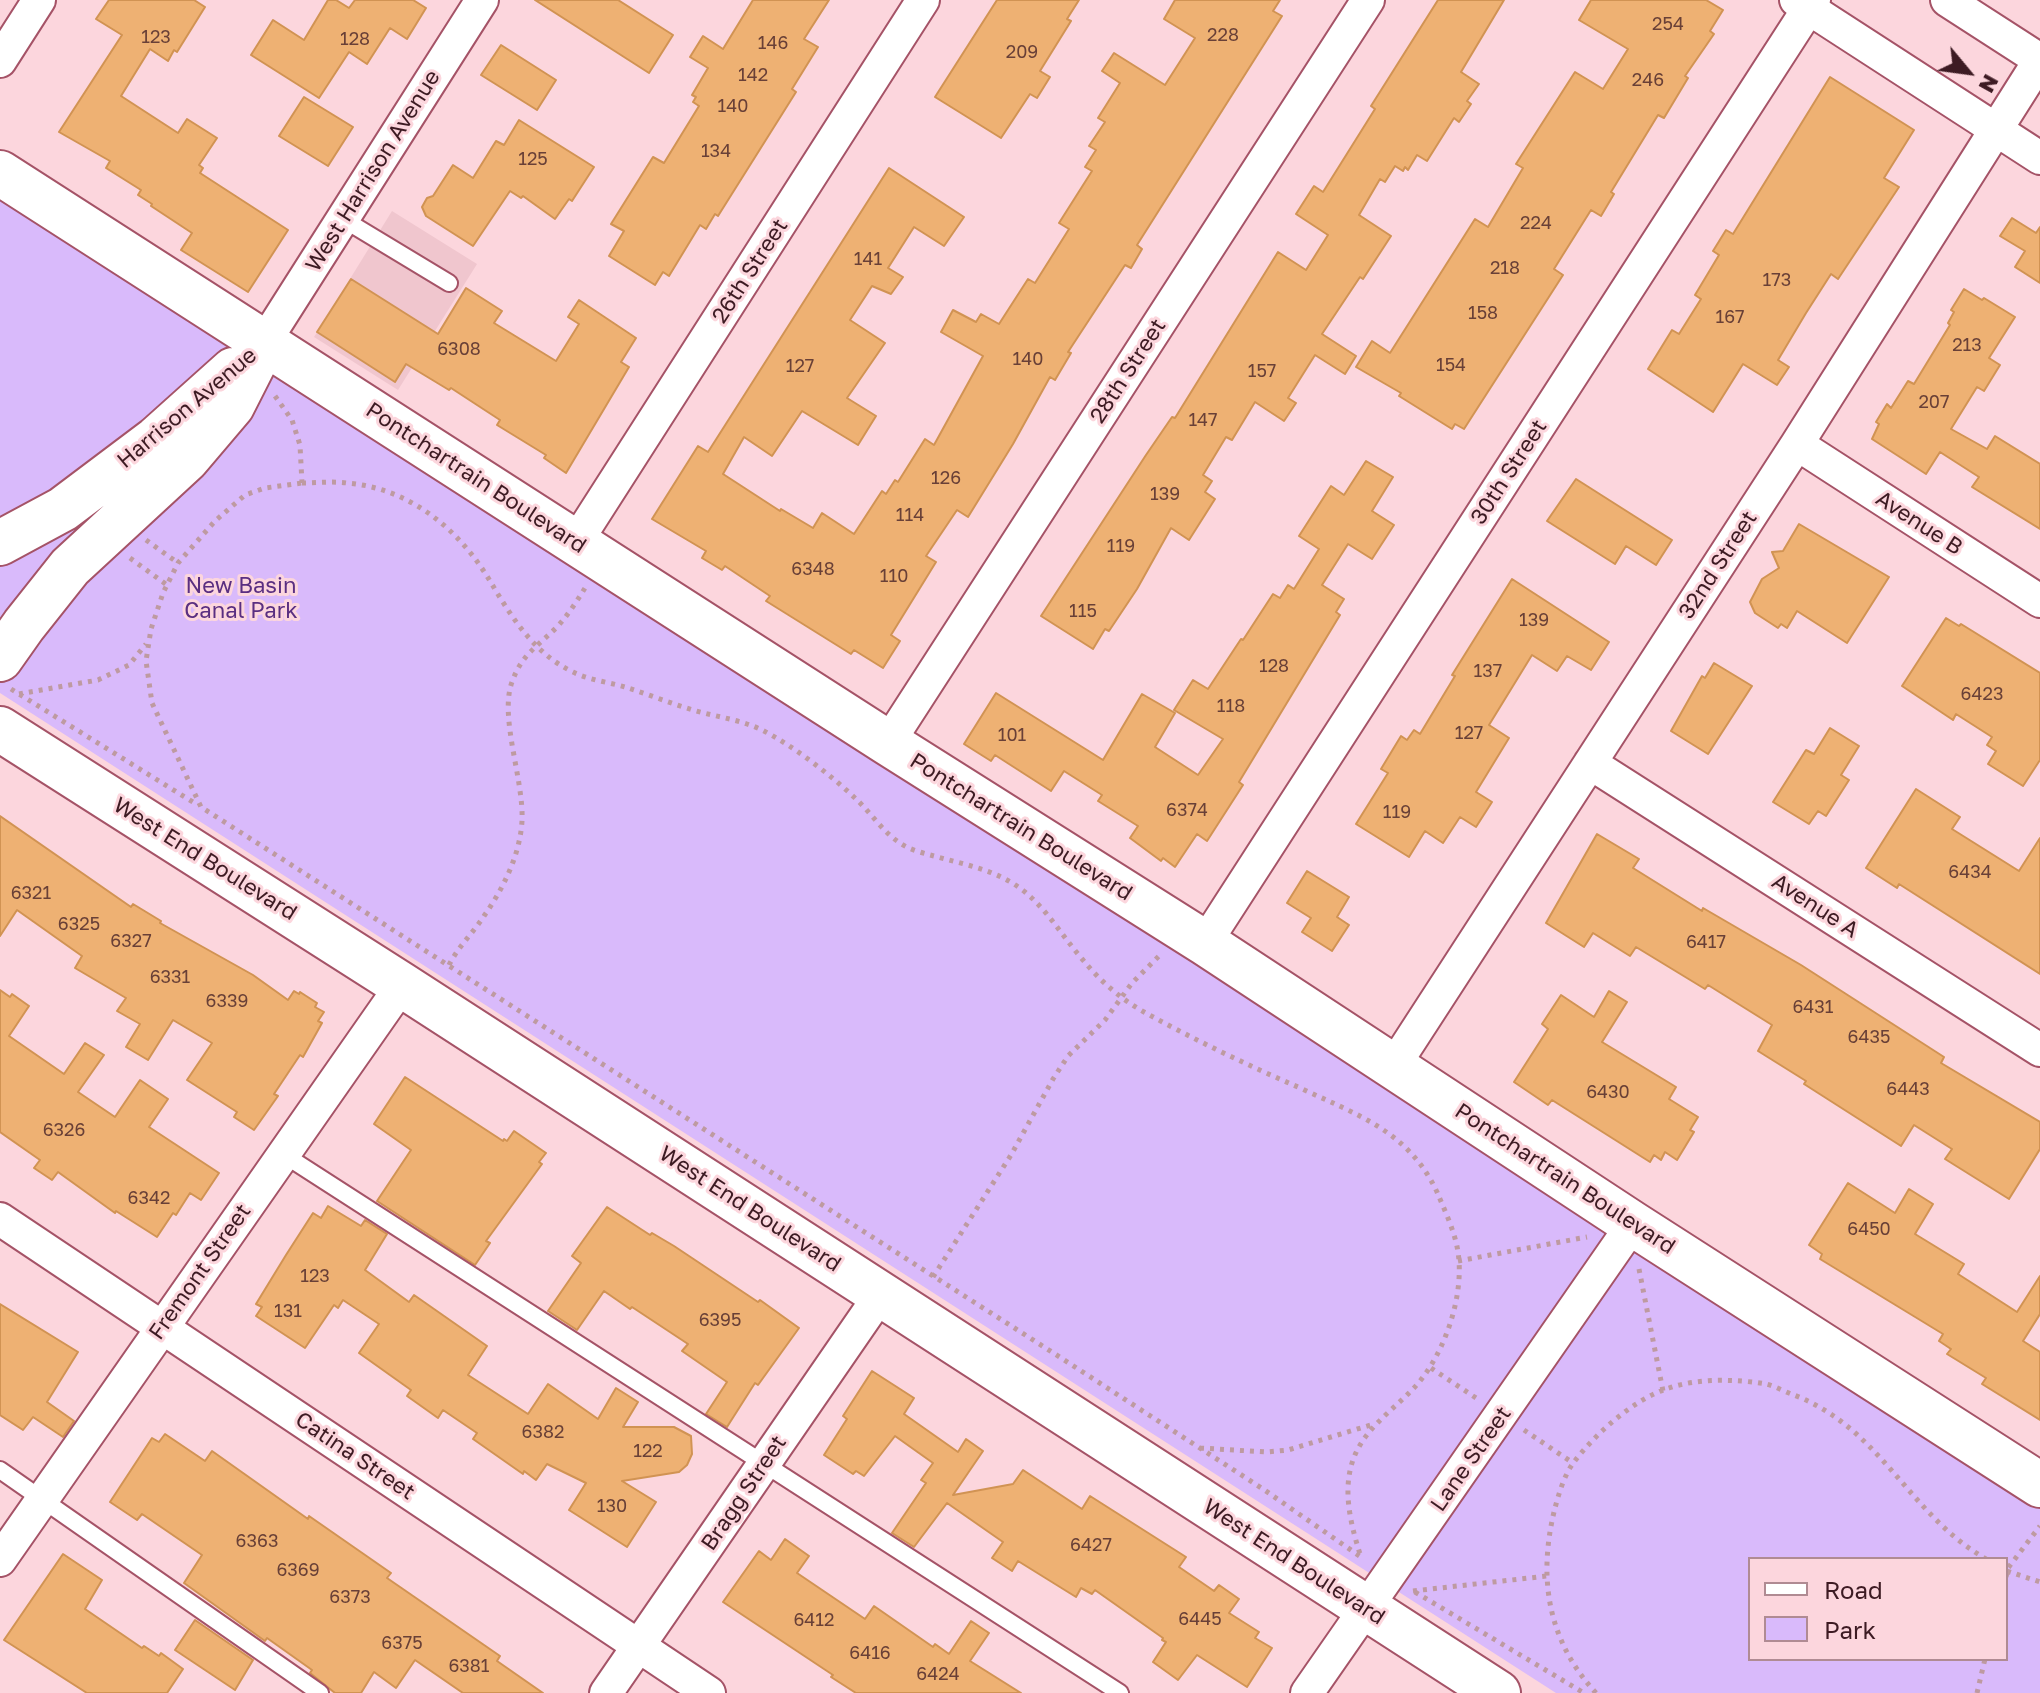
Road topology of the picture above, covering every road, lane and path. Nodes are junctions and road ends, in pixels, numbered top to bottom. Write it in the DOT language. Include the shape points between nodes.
graph roads {
  1 [pos="39,0"];
  2 [pos="482,0"];
  3 [pos="923,0"];
  4 [pos="1368,0"];
  5 [pos="1947,0"];
  6 [pos="1806,3"];
  7 [pos="2040,60"];
  8 [pos="0,61"];
  9 [pos="1996,129"];
  10 [pos="2040,158"];
  11 [pos="0,173"];
  12 [pos="343,219"];
  13 [pos="449,283"];
  14 [pos="280,351"];
  15 [pos="1797,444"];
  16 [pos="302,483"];
  17 [pos="144,539"];
  18 [pos="0,543"];
  19 [pos="589,551"];
  20 [pos="126,555"];
  21 [pos="178,563"];
  22 [pos="167,585"];
  23 [pos="2040,601"];
  24 [pos="149,640"];
  25 [pos="537,647"];
  26 [pos="6,694"];
  27 [pos="888,743"];
  28 [pos="1590,763"];
  29 [pos="201,807"];
  30 [pos="1194,936"];
  31 [pos="425,983"];
  32 [pos="1121,997"];
  33 [pos="2040,1050"];
  34 [pos="1393,1067"];
  35 [pos="283,1154"];
  36 [pos="0,1219"];
  37 [pos="1633,1224"];
  38 [pos="1589,1236"];
  39 [pos="1458,1261"];
  40 [pos="1635,1267"];
  41 [pos="909,1295"];
  42 [pos="162,1327"];
  43 [pos="1663,1391"];
  44 [pos="1532,1418"];
  45 [pos="1379,1422"];
  46 [pos="1524,1430"];
  47 [pos="1198,1448"];
  48 [pos="765,1463"];
  49 [pos="0,1470"];
  50 [pos="2040,1485"];
  51 [pos="42,1500"];
  52 [pos="2040,1526"];
  53 [pos="1361,1557"];
  54 [pos="1983,1557"];
  55 [pos="0,1560"];
  56 [pos="2008,1570"];
  57 [pos="2008,1574"];
  58 [pos="1547,1576"];
  59 [pos="1422,1579"];
  60 [pos="2040,1582"];
  61 [pos="1390,1593"];
  62 [pos="639,1646"];
  63 [pos="1985,1661"];
  64 [pos="320,1693"];
  65 [pos="606,1693"];
  66 [pos="709,1693"];
  67 [pos="1120,1693"];
  68 [pos="1307,1693"];
  69 [pos="1498,1693"];
  70 [pos="1584,1693"];
  71 [pos="1596,1693"];
  72 [pos="1977,1693"];
  1 -- 8 [label="street"];
  2 -- 12 [label="street, West Harrison Avenue"];
  3 -- 19 [label="street, 26th Street"];
  4 -- 27 [label="street, 28th Street"];
  5 -- 7 [label="street"];
  6 -- 9 [label="street"];
  6 -- 30 [label="street, 30th Street"];
  7 -- 9 [label="street, 32nd Street"];
  9 -- 10 [label="street"];
  9 -- 15 [label="street, 32nd Street"];
  11 -- 14 [label="main road, Pontchartrain Boulevard"];
  12 -- 13 [label="lane"];
  12 -- 14 [label="street, West Harrison Avenue"];
  14 -- 16 [label="path" via="274,397 296,432"];
  14 -- 18 [label="main road, Harrison Avenue" via="63,509"];
  14 -- 19 [label="main road, Pontchartrain Boulevard"];
  14 -- 26 [label="main road, Harrison Avenue" via="187,459 70,567"];
  15 -- 23 [label="street, Avenue B"];
  15 -- 28 [label="street, 32nd Street"];
  16 -- 21 [label="path" via="245,495"];
  16 -- 25 [label="path" via="349,483 415,504 469,549 514,622"];
  17 -- 21 [label="path"];
  19 -- 25 [label="path" via="569,612"];
  19 -- 27 [label="main road, Pontchartrain Boulevard"];
  20 -- 22 [label="path"];
  21 -- 22 [label="path"];
  22 -- 24 [label="path"];
  24 -- 26 [label="path" via="129,665 98,680"];
  24 -- 29 [label="path" via="152,703"];
  25 -- 31 [label="path" via="525,654 510,687 522,824 506,879"];
  25 -- 32 [label="path" via="572,672 743,721 768,733 844,788 901,844 980,867 1021,888"];
  26 -- 29 [label="path"];
  26 -- 31 [label="main road, West End Boulevard"];
  27 -- 30 [label="main road, Pontchartrain Boulevard"];
  28 -- 33 [label="street, Avenue A"];
  28 -- 34 [label="street, 32nd Street"];
  29 -- 31 [label="path"];
  30 -- 32 [label="path" via="1164,951"];
  30 -- 34 [label="main road, Pontchartrain Boulevard"];
  31 -- 35 [label="street, Fremont Street"];
  31 -- 41 [label="main road, West End Boulevard"];
  31 -- 41 [label="path"];
  32 -- 39 [label="path" via="1216,1049 1375,1122 1428,1174 1451,1227"];
  32 -- 41 [label="path" via="1068,1056 1016,1145"];
  34 -- 37 [label="main road, Pontchartrain Boulevard"];
  35 -- 42 [label="street, Fremont Street"];
  35 -- 48 [label="lane"];
  36 -- 42 [label="street, Catina Street"];
  37 -- 50 [label="main road, Pontchartrain Boulevard"];
  37 -- 61 [label="street, Lane Street"];
  38 -- 39 [label="path"];
  39 -- 45 [label="path" via="1452,1315 1439,1351 1421,1381"];
  40 -- 43 [label="path"];
  41 -- 47 [label="path"];
  41 -- 48 [label="street, Bragg Street"];
  41 -- 61 [label="main road, West End Boulevard"];
  42 -- 51 [label="street, Fremont Street"];
  42 -- 62 [label="street, Catina Street"];
  43 -- 54 [label="path" via="1719,1381 1767,1385 1805,1399 1870,1444 1933,1519"];
  43 -- 58 [label="path" via="1644,1399 1573,1463 1558,1496 1546,1546"];
  44 -- 46 [label="path"];
  45 -- 47 [label="path" via="1288,1450"];
  45 -- 53 [label="path" via="1359,1445 1348,1480"];
  47 -- 53 [label="path"];
  48 -- 62 [label="street, Bragg Street"];
  48 -- 67 [label="lane"];
  49 -- 51 [label="lane"];
  51 -- 55 [label="street, Fremont Street"];
  51 -- 64 [label="lane"];
  52 -- 56 [label="path"];
  53 -- 61 [label="path"];
  57 -- 60 [label="path"];
  58 -- 61 [label="path"];
  58 -- 71 [label="path" via="1548,1601 1559,1635"];
  59 -- 61 [label="path"];
  61 -- 68 [label="street, Lane Street"];
  61 -- 69 [label="main road, West End Boulevard"];
  61 -- 70 [label="path"];
  62 -- 65 [label="street, Bragg Street"];
  62 -- 66 [label="street, Catina Street"];
  63 -- 72 [label="path"];
}
